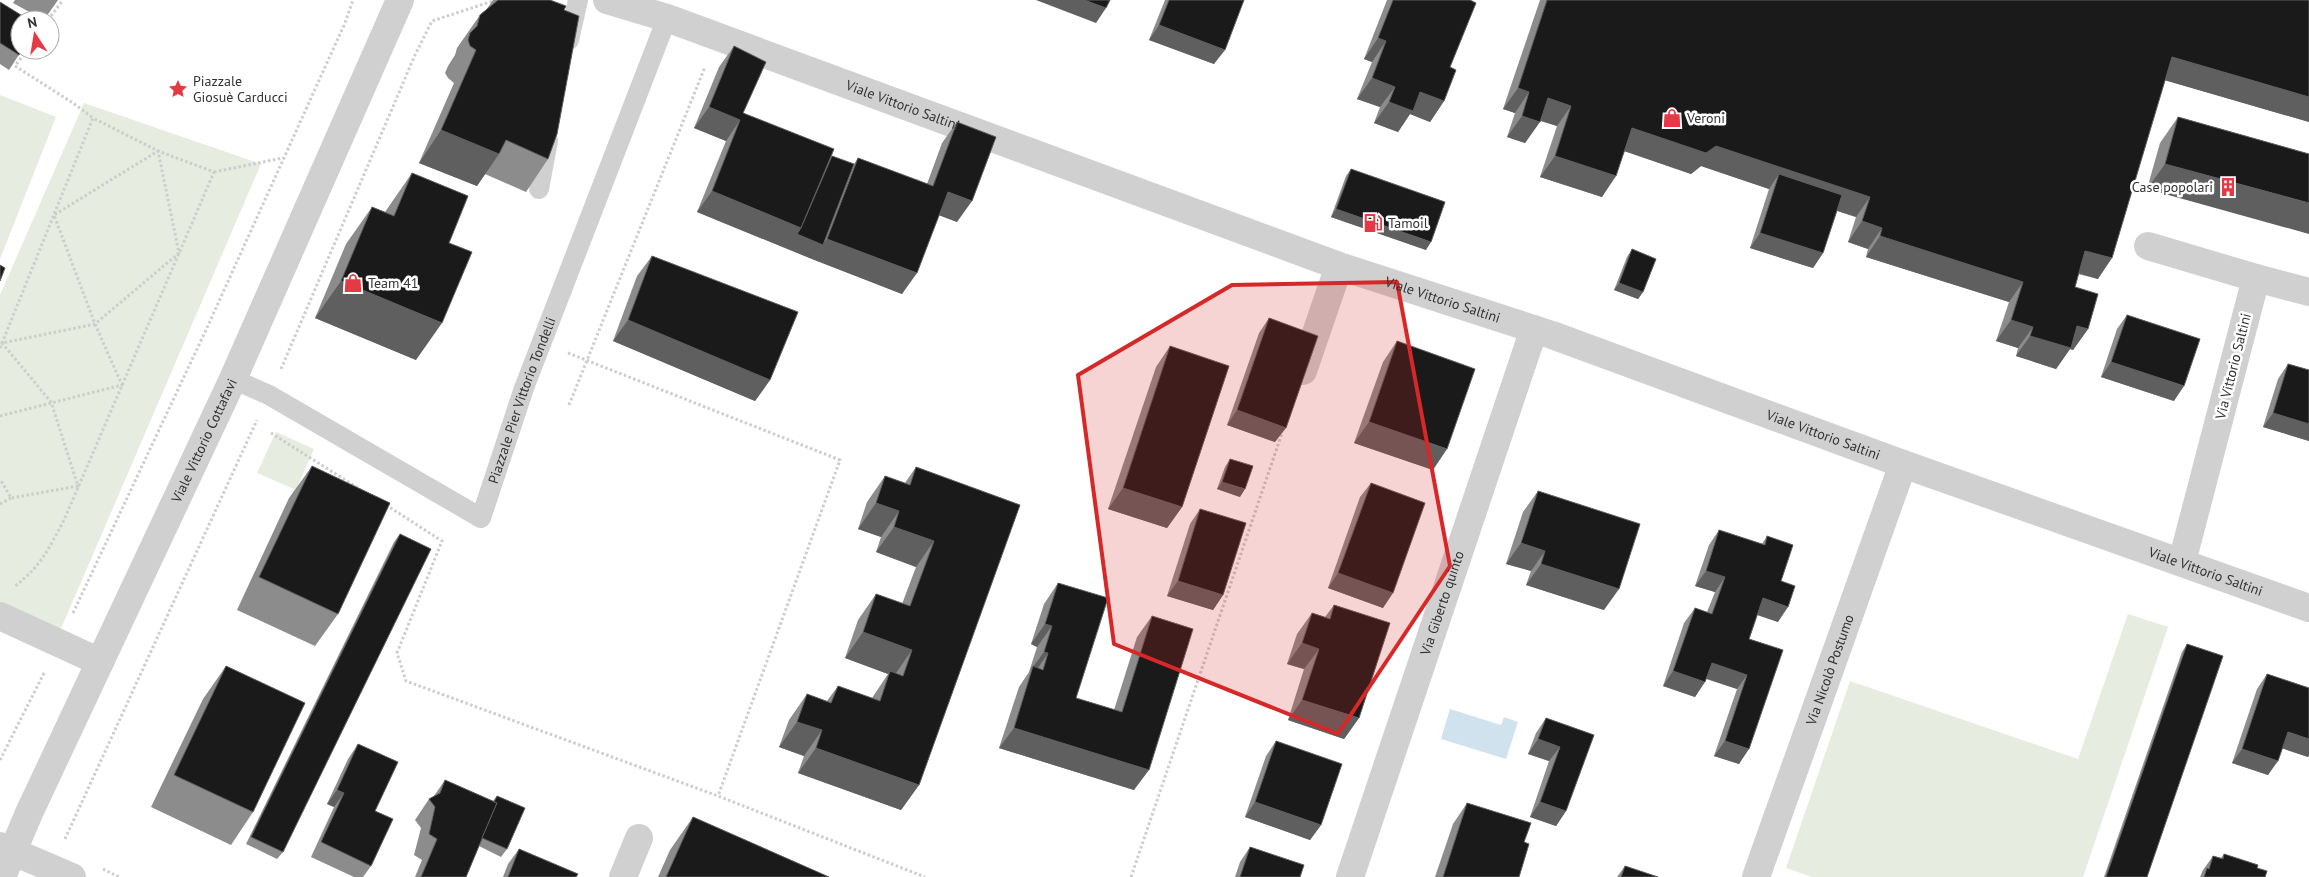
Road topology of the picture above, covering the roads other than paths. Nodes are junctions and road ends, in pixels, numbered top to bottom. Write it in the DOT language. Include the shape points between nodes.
graph roads {
  1 [pos="400,0"];
  2 [pos="578,0"];
  3 [pos="607,0"];
  4 [pos="667,18"];
  5 [pos="566,57"];
  6 [pos="552,123"];
  7 [pos="539,189"];
  8 [pos="2148,246"];
  9 [pos="1339,266"];
  10 [pos="2256,278"];
  11 [pos="2309,292"];
  12 [pos="1534,330"];
  13 [pos="233,380"];
  14 [pos="1282,433"];
  15 [pos="1904,464"];
  16 [pos="2182,562"];
  17 [pos="3,605"];
  18 [pos="2309,608"];
  19 [pos="100,662"];
  20 [pos="639,838"];
  21 [pos="6,849"];
  22 [pos="2,877"];
  23 [pos="72,877"];
  24 [pos="623,877"];
  25 [pos="1350,877"];
  26 [pos="1756,877"];
  1 -- 13 [label="street, Viale Vittorio Cottafavi"];
  2 -- 5 [label="lane"];
  3 -- 4 [label="street, Viale Vittorio Saltini"];
  4 -- 9 [label="street, Viale Vittorio Saltini"];
  4 -- 13 [label="lane, Piazzale Pier Vittorio Tondelli" via="542,342 481,518 269,395"];
  6 -- 7 [label="lane"];
  8 -- 10 [label="street"];
  9 -- 12 [label="street, Viale Vittorio Saltini"];
  9 -- 14 [label="street"];
  10 -- 11 [label="street"];
  10 -- 16 [label="street, Via Vittorio Saltini"];
  12 -- 15 [label="street, Viale Vittorio Saltini"];
  12 -- 25 [label="street, Via Giberto quinto"];
  13 -- 19 [label="street, Viale Vittorio Cottafavi"];
  15 -- 16 [label="street, Viale Vittorio Saltini"];
  15 -- 26 [label="street, Via Nicolò Postumo"];
  16 -- 18 [label="street, Viale Vittorio Saltini"];
  17 -- 19 [label="street" via="59,644"];
  19 -- 21 [label="street, Viale Vittorio Cottafavi"];
  20 -- 24 [label="street"];
  21 -- 22 [label="street, Viale Vittorio Cottafavi"];
  21 -- 23 [label="street"];
}
